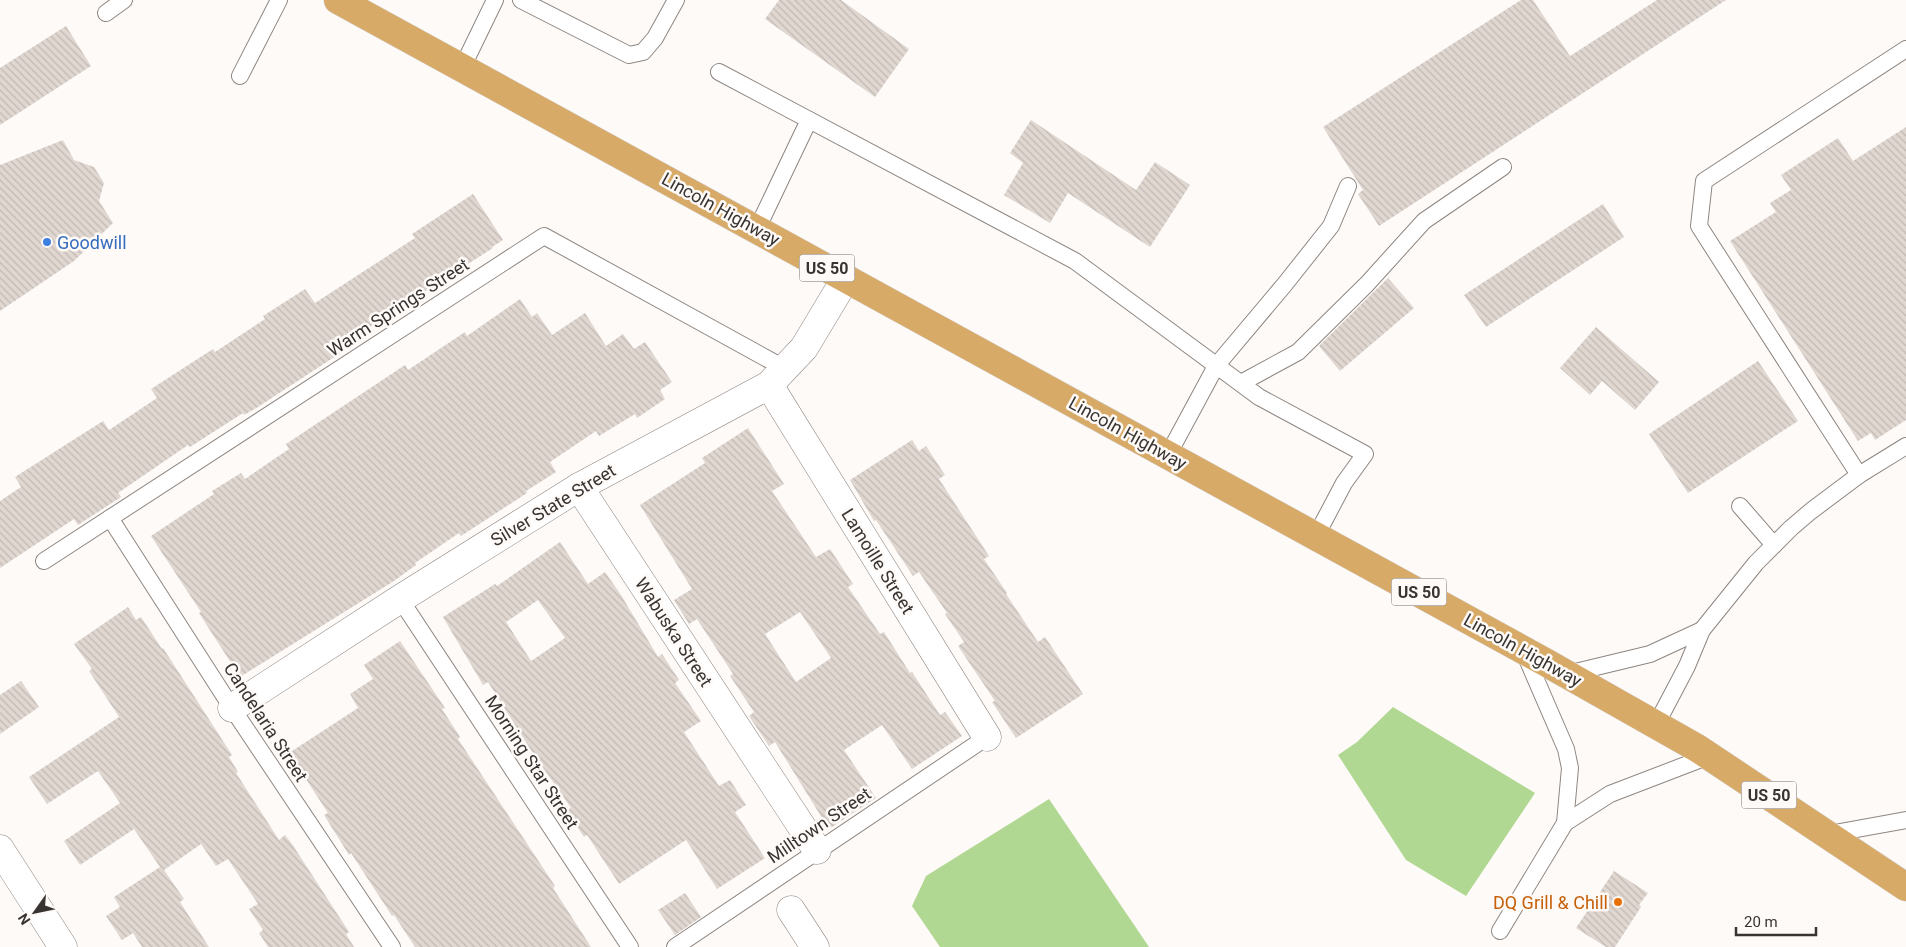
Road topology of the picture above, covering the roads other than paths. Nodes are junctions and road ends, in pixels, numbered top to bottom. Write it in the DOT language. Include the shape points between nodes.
graph roads {
  1 [pos="124,0"];
  2 [pos="279,0"];
  3 [pos="338,0"];
  4 [pos="494,0"];
  5 [pos="520,0"];
  6 [pos="676,0"];
  7 [pos="106,13"];
  8 [pos="1906,49"];
  9 [pos="462,68"];
  10 [pos="718,72"];
  11 [pos="240,76"];
  12 [pos="809,120"];
  13 [pos="1503,167"];
  14 [pos="1348,186"];
  15 [pos="757,229"];
  16 [pos="846,278"];
  17 [pos="1216,366"];
  18 [pos="776,376"];
  19 [pos="1241,384"];
  20 [pos="1906,446"];
  21 [pos="1168,455"];
  22 [pos="1859,475"];
  23 [pos="579,487"];
  24 [pos="1740,506"];
  25 [pos="110,518"];
  26 [pos="1316,536"];
  27 [pos="1774,545"];
  28 [pos="44,561"];
  29 [pos="400,599"];
  30 [pos="1702,630"];
  31 [pos="1523,649"];
  32 [pos="1567,674"];
  33 [pos="232,708"];
  34 [pos="1656,725"];
  35 [pos="987,737"];
  36 [pos="1709,756"];
  37 [pos="1906,820"];
  38 [pos="1566,823"];
  39 [pos="1829,834"];
  40 [pos="0,850"];
  41 [pos="817,850"];
  42 [pos="1906,887"];
  43 [pos="791,910"];
  44 [pos="1500,931"];
  45 [pos="63,947"];
  46 [pos="392,947"];
  47 [pos="630,947"];
  48 [pos="675,947"];
  49 [pos="815,947"];
  1 -- 7 [label="lane"];
  2 -- 11 [label="lane"];
  3 -- 9 [label="highway, Lincoln Highway / US 50"];
  4 -- 9 [label="lane"];
  5 -- 6 [label="lane" via="628,54 643,52 655,38"];
  8 -- 22 [label="lane" via="1704,181 1699,226"];
  9 -- 15 [label="highway, Lincoln Highway / US 50"];
  10 -- 12 [label="lane"];
  12 -- 15 [label="lane"];
  12 -- 17 [label="lane" via="1075,261"];
  13 -- 19 [label="lane" via="1424,222 1298,352"];
  14 -- 17 [label="lane" via="1331,226"];
  15 -- 16 [label="highway, Lincoln Highway / US 50"];
  16 -- 18 [label="street, Silver State Street" via="804,348"];
  16 -- 21 [label="highway, Lincoln Highway / US 50"];
  17 -- 19 [label="lane"];
  17 -- 21 [label="lane"];
  18 -- 23 [label="street, Silver State Street"];
  18 -- 25 [label="lane, Warm Springs Street" via="544,236"];
  18 -- 35 [label="street, Lamoille Street"];
  19 -- 26 [label="lane" via="1259,397 1366,454 1344,483"];
  20 -- 22 [label="lane"];
  21 -- 26 [label="highway, Lincoln Highway / US 50"];
  22 -- 27 [label="lane" via="1810,511"];
  23 -- 29 [label="street, Silver State Street"];
  23 -- 41 [label="street, Wabuska Street"];
  24 -- 27 [label="lane"];
  25 -- 28 [label="lane, Warm Springs Street"];
  25 -- 33 [label="lane, Candelaria Street"];
  26 -- 31 [label="highway, Lincoln Highway / US 50"];
  27 -- 30 [label="lane"];
  29 -- 33 [label="street, Silver State Street"];
  29 -- 47 [label="lane, Morning Star Street"];
  30 -- 32 [label="lane" via="1650,654"];
  30 -- 34 [label="lane"];
  31 -- 32 [label="highway, Lincoln Highway / US 50"];
  31 -- 38 [label="lane" via="1566,749 1570,768"];
  32 -- 34 [label="highway, Lincoln Highway / US 50"];
  33 -- 46 [label="lane, Candelaria Street"];
  34 -- 36 [label="highway, Lincoln Highway / US 50"];
  35 -- 41 [label="lane, Milltown Street"];
  36 -- 38 [label="lane" via="1610,794"];
  36 -- 39 [label="highway, Lincoln Highway / US 50"];
  37 -- 39 [label="lane"];
  38 -- 44 [label="lane"];
  39 -- 42 [label="highway, Lincoln Highway / US 50"];
  40 -- 45 [label="street"];
  41 -- 48 [label="lane, Milltown Street"];
  43 -- 49 [label="street"];
}
